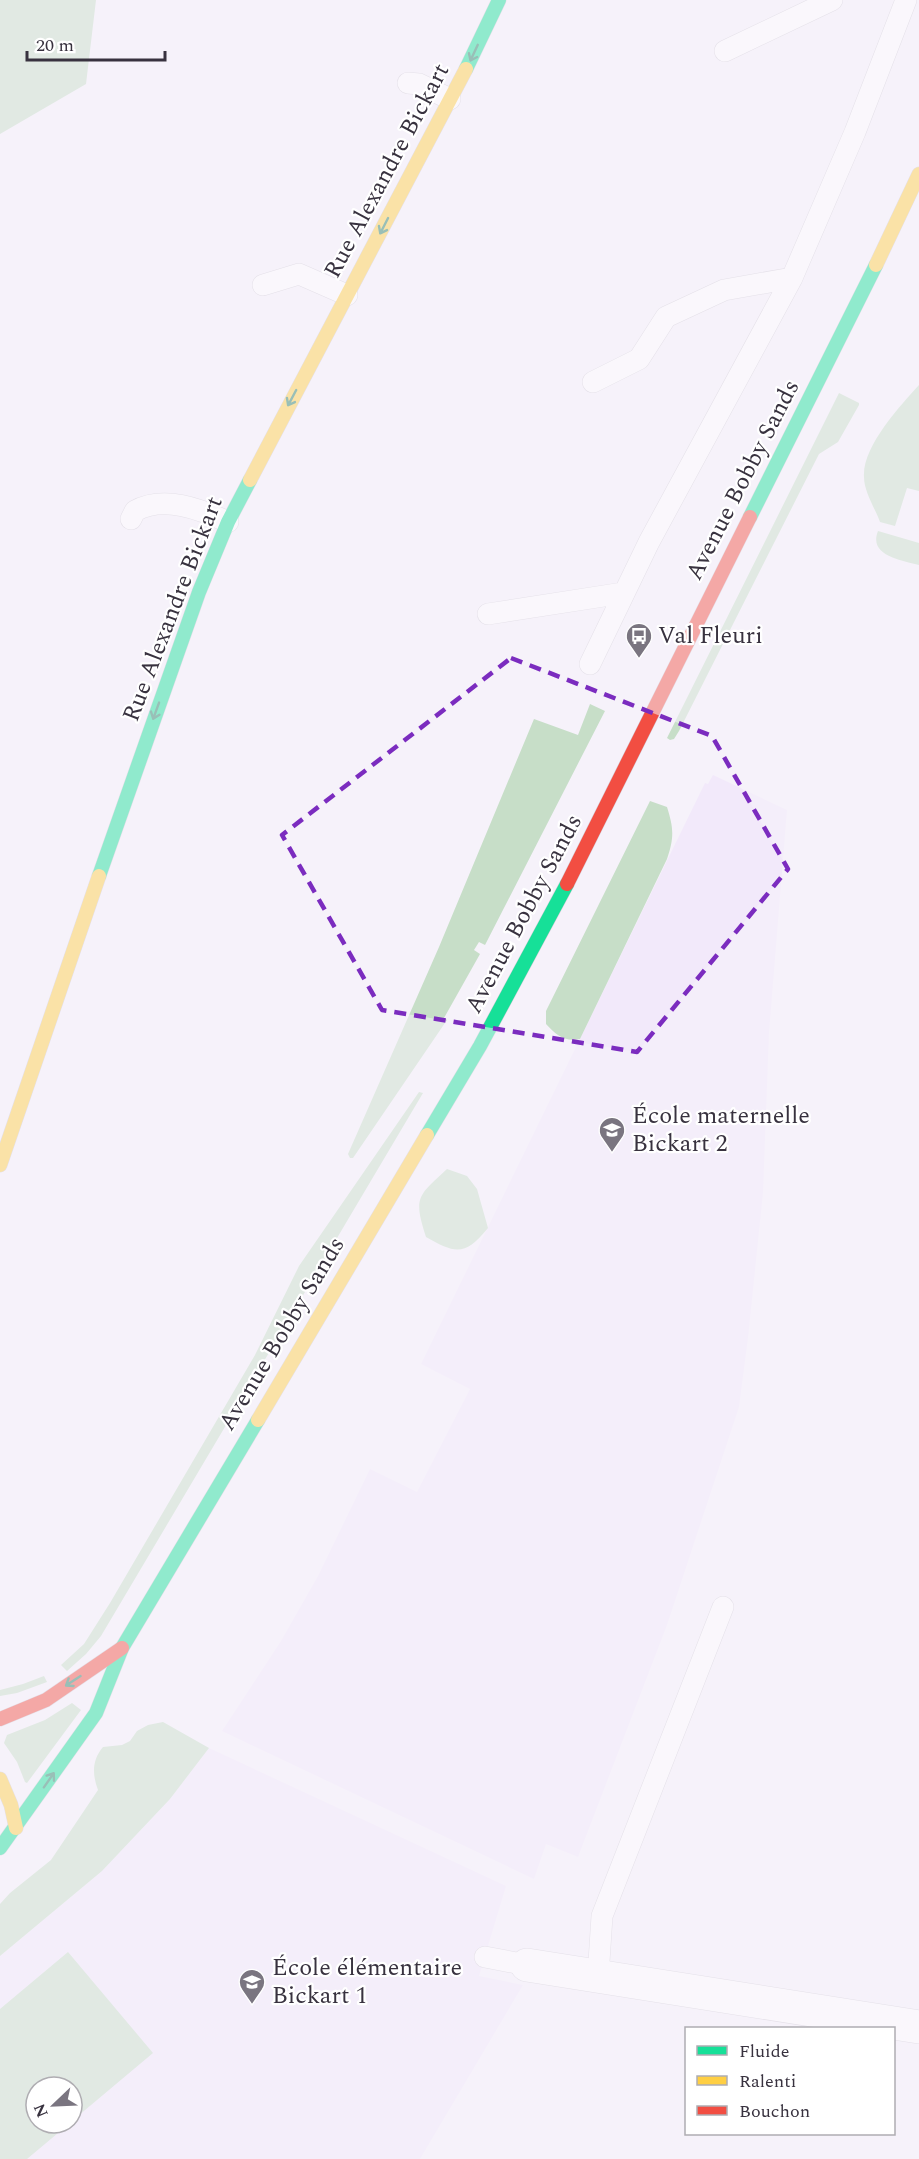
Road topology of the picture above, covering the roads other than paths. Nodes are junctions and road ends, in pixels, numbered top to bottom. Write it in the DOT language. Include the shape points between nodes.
graph roads {
  1 [pos="499,0"];
  2 [pos="832,0"];
  3 [pos="906,0"];
  4 [pos="725,51"];
  5 [pos="408,83"];
  6 [pos="450,99"];
  7 [pos="919,174"];
  8 [pos="792,279"];
  9 [pos="263,285"];
  10 [pos="347,295"];
  11 [pos="593,382"];
  12 [pos="131,519"];
  13 [pos="228,522"];
  14 [pos="623,593"];
  15 [pos="488,614"];
  16 [pos="590,664"];
  17 [pos="0,1165"];
  18 [pos="723,1607"];
  19 [pos="122,1648"];
  20 [pos="0,1719"];
  21 [pos="0,1779"];
  22 [pos="16,1828"];
  23 [pos="0,1848"];
  24 [pos="485,1957"];
  25 [pos="527,1965"];
  26 [pos="598,1977"];
  27 [pos="919,2027"];
  1 -- 6 [label="main road, Rue Alexandre Bickart, one-way"];
  2 -- 4 [label="lane"];
  3 -- 8 [label="lane"];
  5 -- 6 [label="lane"];
  6 -- 10 [label="main road, Rue Alexandre Bickart, one-way"];
  7 -- 19 [label="main road, Avenue Bobby Sands" via="554,910 480,1046"];
  8 -- 11 [label="lane" via="724,290 666,317 639,359"];
  8 -- 14 [label="lane"];
  9 -- 10 [label="lane" via="299,274"];
  10 -- 13 [label="main road, Rue Alexandre Bickart, one-way"];
  12 -- 13 [label="lane" via="135,511 155,504 198,508"];
  13 -- 17 [label="main road, Rue Alexandre Bickart, one-way" via="142,748"];
  14 -- 15 [label="lane"];
  14 -- 16 [label="lane"];
  18 -- 26 [label="lane" via="602,1916"];
  19 -- 20 [label="main road, Avenue Bobby Sands, one-way" via="46,1700"];
  22 -- 19 [label="main road, Avenue Bobby Sands, one-way" via="96,1713"];
  21 -- 22 [label="main road"];
  22 -- 23 [label="main road, Avenue Bobby Sands"];
  24 -- 25 [label="lane"];
  25 -- 26 [label="street"];
  26 -- 27 [label="street"];
}
